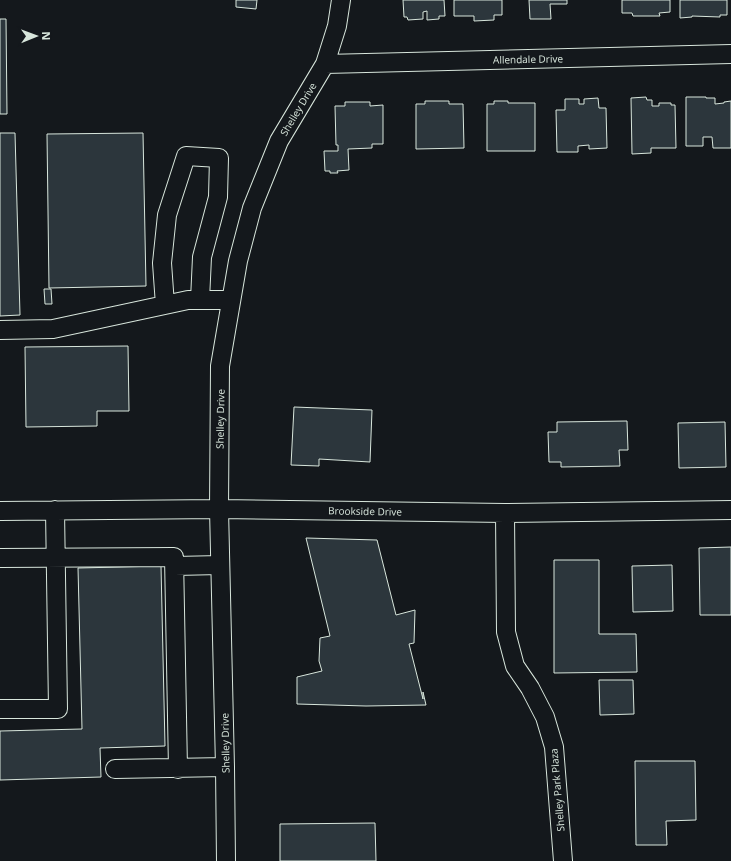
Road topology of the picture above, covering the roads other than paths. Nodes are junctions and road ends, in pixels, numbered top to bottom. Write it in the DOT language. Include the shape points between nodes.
graph roads {
  1 [pos="341,0"];
  2 [pos="731,54"];
  3 [pos="325,64"];
  4 [pos="200,300"];
  5 [pos="231,300"];
  6 [pos="165,305"];
  7 [pos="0,330"];
  8 [pos="219,509"];
  9 [pos="55,510"];
  10 [pos="731,510"];
  11 [pos="0,511"];
  12 [pos="505,513"];
  13 [pos="0,558"];
  14 [pos="56,558"];
  15 [pos="220,565"];
  16 [pos="174,566"];
  17 [pos="0,709"];
  18 [pos="225,767"];
  19 [pos="178,768"];
  20 [pos="115,769"];
  21 [pos="226,861"];
  22 [pos="563,861"];
  1 -- 3 [label="street, Shelley Drive" via="337,26"];
  2 -- 3 [label="street, Allendale Drive"];
  3 -- 5 [label="street, Shelley Drive" via="279,141 252,208"];
  4 -- 5 [label="street"];
  4 -- 6 [label="street"];
  4 -- 6 [label="street" via="202,257 218,197 219,158 186,156 167,215 162,263"];
  5 -- 8 [label="street, Shelley Drive" via="220,366"];
  6 -- 7 [label="street" via="54,329"];
  8 -- 9 [label="street, Brookside Drive"];
  8 -- 12 [label="street, Brookside Drive"];
  8 -- 15 [label="street, Shelley Drive"];
  9 -- 11 [label="street, Brookside Drive"];
  9 -- 14 [label="street"];
  10 -- 12 [label="street, Brookside Drive"];
  12 -- 22 [label="street, Shelley Park Plaza" via="506,632 515,666 545,717 554,747"];
  13 -- 14 [label="street"];
  14 -- 16 [label="street" via="174,557"];
  14 -- 17 [label="street" via="58,709"];
  15 -- 16 [label="street"];
  15 -- 18 [label="street, Shelley Drive"];
  16 -- 19 [label="street"];
  18 -- 19 [label="street"];
  18 -- 21 [label="street, Shelley Drive"];
  19 -- 20 [label="street"];
}
